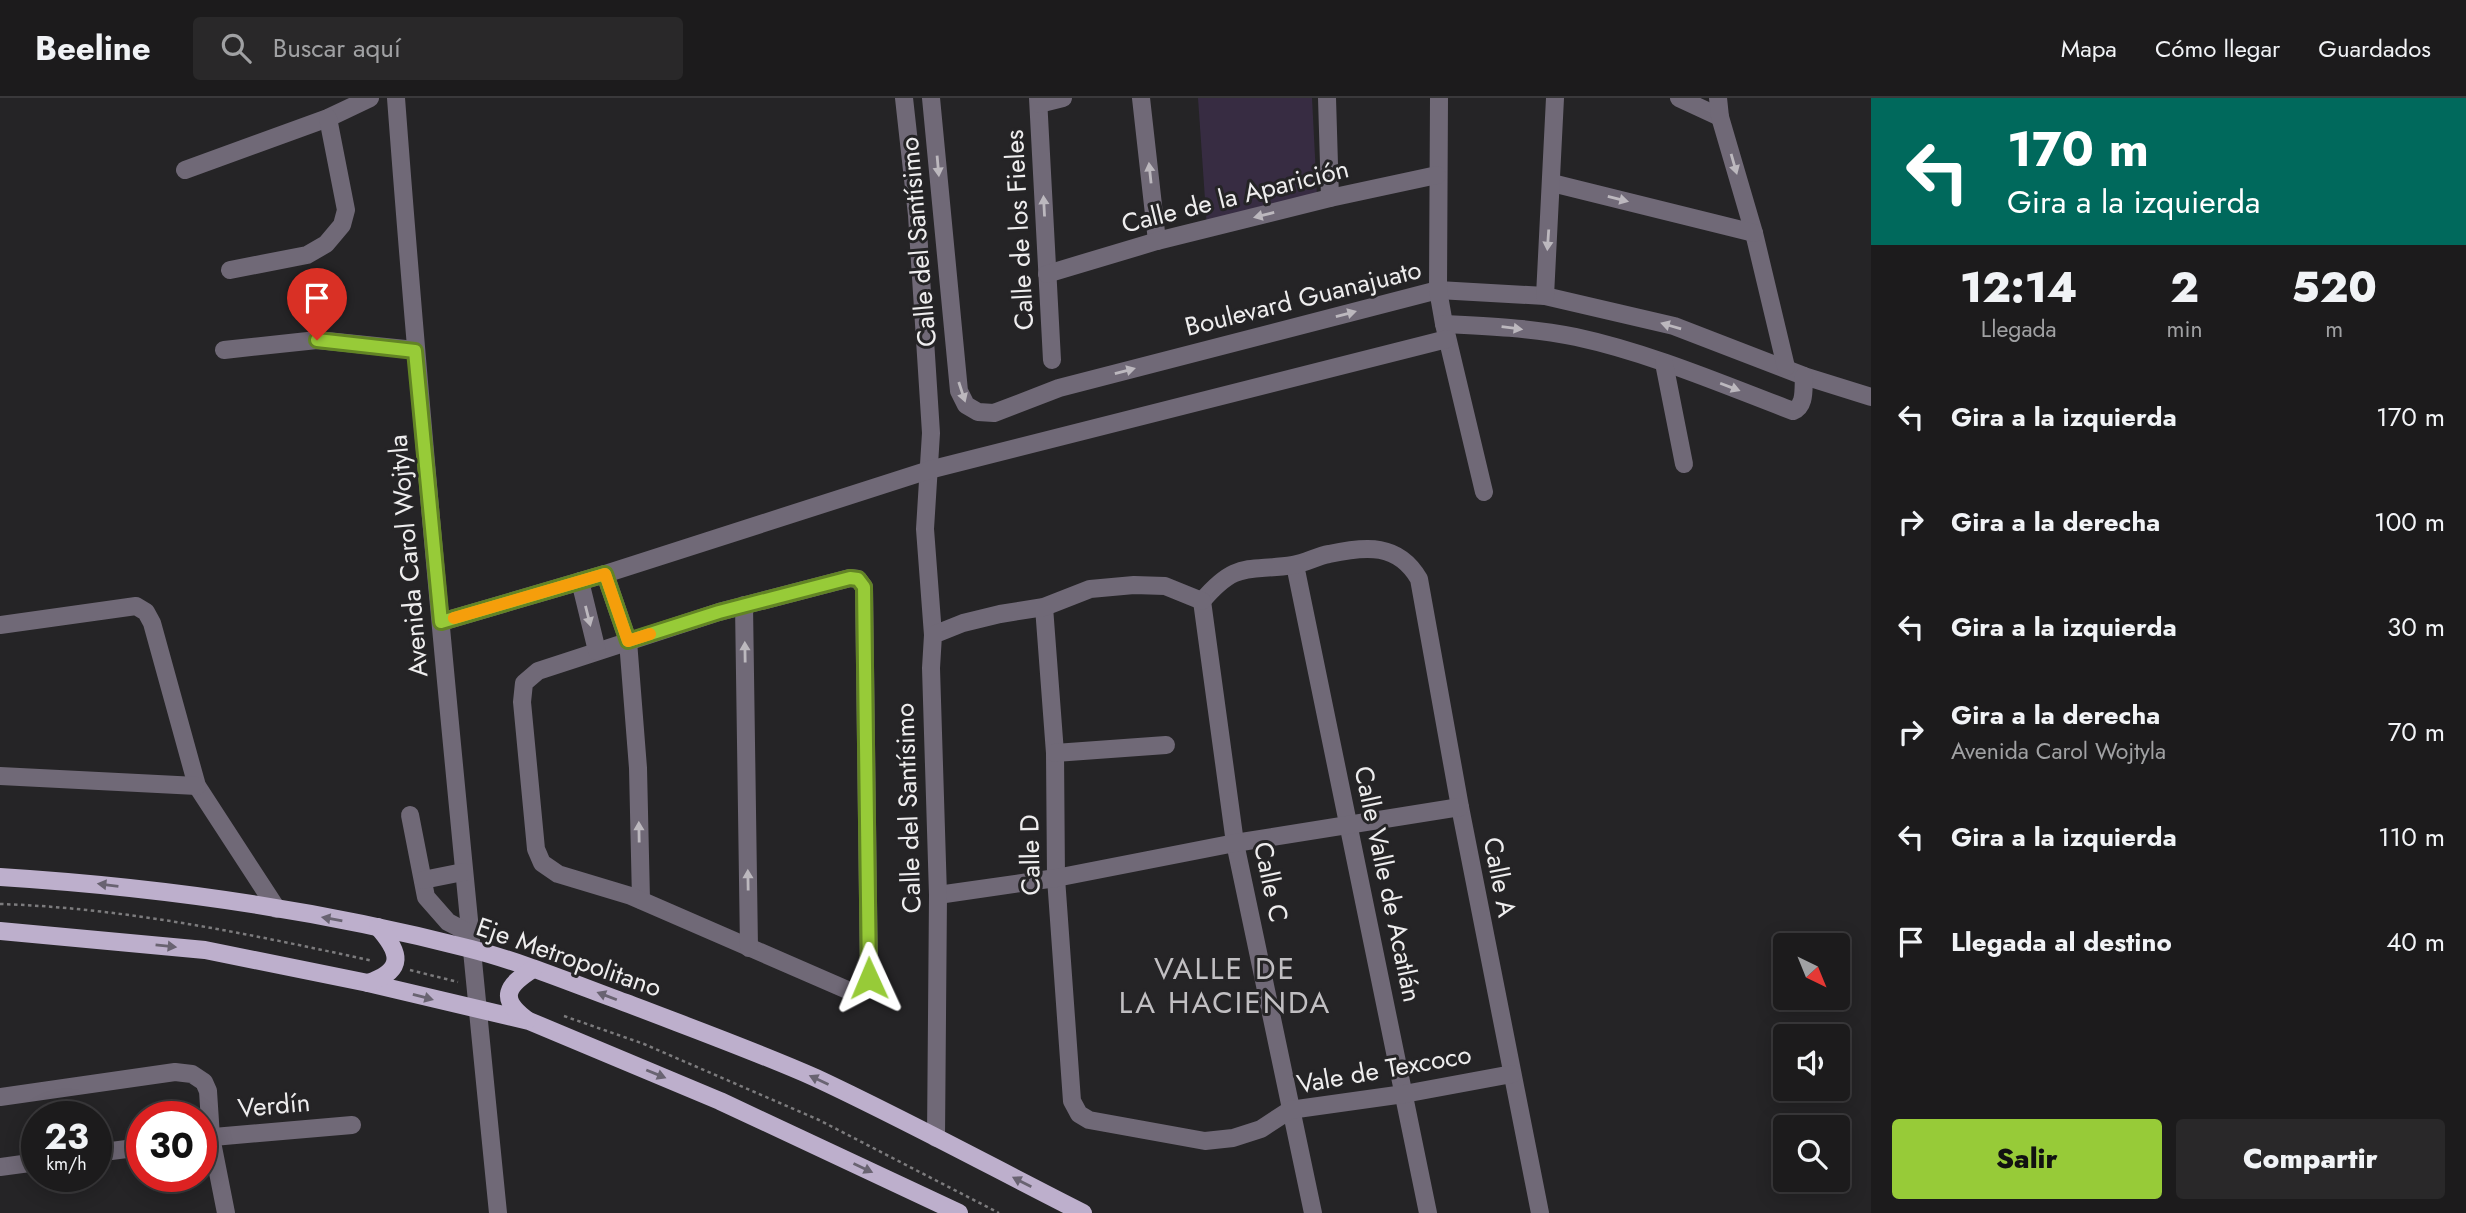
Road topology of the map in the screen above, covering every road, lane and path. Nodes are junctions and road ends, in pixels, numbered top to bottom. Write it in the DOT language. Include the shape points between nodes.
graph roads {
  1 [pos="370,98"];
  2 [pos="396,98"];
  3 [pos="904,98"];
  4 [pos="931,98"];
  5 [pos="1063,98"];
  6 [pos="1142,98"];
  7 [pos="1327,98"];
  8 [pos="1439,98"];
  9 [pos="1555,98"];
  10 [pos="1679,98"];
  11 [pos="1718,98"];
  12 [pos="1038,101"];
  13 [pos="1720,117"];
  14 [pos="328,118"];
  15 [pos="185,170"];
  16 [pos="1437,175"];
  17 [pos="1552,183"];
  18 [pos="1330,198"];
  19 [pos="1754,233"];
  20 [pos="1157,241"];
  21 [pos="230,270"];
  22 [pos="1047,274"];
  23 [pos="1438,290"];
  24 [pos="1545,296"];
  25 [pos="1445,332"];
  26 [pos="224,350"];
  27 [pos="415,351"];
  28 [pos="1052,360"];
  29 [pos="1664,363"];
  30 [pos="1786,368"];
  31 [pos="1804,376"];
  32 [pos="1059,388"];
  33 [pos="1871,397"];
  34 [pos="1684,464"];
  35 [pos="929,470"];
  36 [pos="1484,492"];
  37 [pos="1295,565"];
  38 [pos="605,574"];
  39 [pos="580,581"];
  40 [pos="1202,601"];
  41 [pos="744,605"];
  42 [pos="1044,607"];
  43 [pos="441,622"];
  44 [pos="0,625"];
  45 [pos="933,635"];
  46 [pos="628,641"];
  47 [pos="597,651"];
  48 [pos="1166,745"];
  49 [pos="1055,753"];
  50 [pos="0,776"];
  51 [pos="197,786"];
  52 [pos="1460,807"];
  53 [pos="410,815"];
  54 [pos="1350,826"];
  55 [pos="1235,843"];
  56 [pos="463,872"];
  57 [pos="0,877"];
  58 [pos="1056,878"];
  59 [pos="423,880"];
  60 [pos="938,895"];
  61 [pos="641,900"];
  62 [pos="277,909"];
  63 [pos="378,927"];
  64 [pos="0,931"];
  65 [pos="470,941"];
  66 [pos="750,948"];
  67 [pos="533,969"];
  68 [pos="368,983"];
  69 [pos="478,1008"];
  70 [pos="529,1021"];
  71 [pos="1512,1074"];
  72 [pos="1404,1094"];
  73 [pos="0,1097"];
  74 [pos="208,1101"];
  75 [pos="1072,1101"];
  76 [pos="1290,1110"];
  77 [pos="352,1125"];
  78 [pos="217,1137"];
  79 [pos="936,1138"];
  80 [pos="21,1164"];
  81 [pos="0,1167"];
  82 [pos="217,1179"];
  83 [pos="226,1213"];
  84 [pos="498,1213"];
  85 [pos="959,1213"];
  86 [pos="1083,1213"];
  87 [pos="1313,1213"];
  88 [pos="1428,1213"];
  89 [pos="1540,1213"];
  1 -- 14 [label="street"];
  2 -- 27 [label="street, Avenida Carol Wojtyla"];
  3 -- 35 [label="street, Calle del Santísimo" via="917,215 931,433"];
  4 -- 32 [label="street, Calle del Santísimo, one-way" via="959,391 966,405 994,413"];
  5 -- 12 [label="street"];
  20 -- 6 [label="street, one-way"];
  7 -- 18 [label="street"];
  8 -- 16 [label="street"];
  9 -- 17 [label="street"];
  10 -- 13 [label="street"];
  11 -- 13 [label="street"];
  22 -- 12 [label="street, Calle de los Fieles, one-way"];
  13 -- 19 [label="street, one-way"];
  14 -- 15 [label="street"];
  14 -- 21 [label="street" via="346,210 342,225 326,244 307,255"];
  16 -- 18 [label="street, Calle de la Aparición"];
  16 -- 23 [label="street"];
  17 -- 19 [label="street, one-way"];
  17 -- 24 [label="street, one-way"];
  18 -- 20 [label="street, Calle de la Aparición, one-way"];
  19 -- 30 [label="street"];
  20 -- 22 [label="street, Calle de la Aparición"];
  22 -- 28 [label="street, Calle de los Fieles"];
  23 -- 24 [label="street, Boulevard Guanajuato"];
  23 -- 25 [label="street"];
  32 -- 23 [label="street, Boulevard Guanajuato, one-way"];
  30 -- 24 [label="street, Boulevard Guanajuato, one-way" via="1674,326"];
  25 -- 29 [label="street, one-way" via="1507,327 1577,338"];
  25 -- 35 [label="street"];
  25 -- 36 [label="street"];
  26 -- 27 [label="street" via="317,340"];
  27 -- 43 [label="street, Avenida Carol Wojtyla"];
  29 -- 31 [label="street, one-way" via="1793,411 1802,403"];
  29 -- 34 [label="street"];
  30 -- 31 [label="street, Boulevard Guanajuato"];
  31 -- 33 [label="street, Boulevard Guanajuato"];
  35 -- 38 [label="street"];
  35 -- 45 [label="street, Calle del Santísimo" via="925,529"];
  37 -- 40 [label="street" via="1234,572"];
  37 -- 52 [label="street, Calle A" via="1329,554 1381,548 1412,566 1419,579"];
  37 -- 54 [label="street, Calle Valle de Acatlán"];
  38 -- 39 [label="street"];
  38 -- 46 [label="street"];
  39 -- 43 [label="street"];
  39 -- 47 [label="street, one-way"];
  40 -- 42 [label="street" via="1165,586 1134,585 1090,589"];
  40 -- 55 [label="street, Calle C"];
  41 -- 46 [label="street"];
  66 -- 41 [label="street, one-way"];
  41 -- 66 [label="street" via="850,578 864,587 869,978 863,989 852,992"];
  42 -- 45 [label="street" via="963,623"];
  42 -- 49 [label="street, Calle D"];
  43 -- 56 [label="street, Avenida Carol Wojtyla"];
  44 -- 51 [label="street" via="136,606 146,612"];
  45 -- 60 [label="street, Calle del Santísimo"];
  46 -- 47 [label="street"];
  61 -- 46 [label="street, one-way" via="638,768"];
  47 -- 61 [label="street" via="538,671 524,683 536,849 542,863 558,874"];
  48 -- 49 [label="street"];
  49 -- 58 [label="street, Calle D"];
  50 -- 51 [label="street"];
  51 -- 62 [label="street"];
  52 -- 54 [label="street"];
  52 -- 71 [label="street, Calle A"];
  53 -- 59 [label="street"];
  54 -- 55 [label="street"];
  54 -- 72 [label="street, Calle Valle de Acatlán"];
  55 -- 58 [label="street"];
  55 -- 76 [label="street, Calle C"];
  56 -- 59 [label="street"];
  56 -- 65 [label="street, Avenida Carol Wojtyla"];
  62 -- 57 [label="main road, Eje Metropolitano, one-way" via="81,882"];
  58 -- 60 [label="street"];
  58 -- 75 [label="street, Calle D"];
  59 -- 65 [label="street" via="426,897"];
  60 -- 79 [label="street, Calle del Santísimo"];
  61 -- 66 [label="street"];
  63 -- 62 [label="main road, Eje Metropolitano, one-way"];
  63 -- 65 [label="main road, Eje Metropolitano"];
  63 -- 68 [label="main road" via="395,947 396,959 388,972"];
  64 -- 68 [label="main road, one-way" via="205,950"];
  65 -- 67 [label="main road, Eje Metropolitano"];
  65 -- 69 [label="street, Avenida Carol Wojtyla"];
  67 -- 70 [label="main road" via="515,980 509,994 511,1005"];
  79 -- 67 [label="main road, Eje Metropolitano, one-way" via="747,1049"];
  68 -- 69 [label="main road, one-way"];
  69 -- 70 [label="main road"];
  69 -- 84 [label="street, Avenida Carol Wojtyla"];
  70 -- 85 [label="main road, one-way" via="720,1101"];
  71 -- 72 [label="street, Vale de Texcoco"];
  71 -- 89 [label="street, Calle A"];
  72 -- 76 [label="street, Vale de Texcoco"];
  72 -- 88 [label="street, Calle Valle de Acatlán"];
  73 -- 74 [label="street" via="175,1072 204,1082"];
  75 -- 76 [label="street, Vale de Texcoco" via="1089,1120 1205,1141 1261,1129"];
  76 -- 87 [label="street, Calle C"];
  77 -- 78 [label="street, Verdín"];
  86 -- 79 [label="main road, Eje Metropolitano, one-way"];
  80 -- 81 [label="street"];
  82 -- 83 [label="street"];
}
